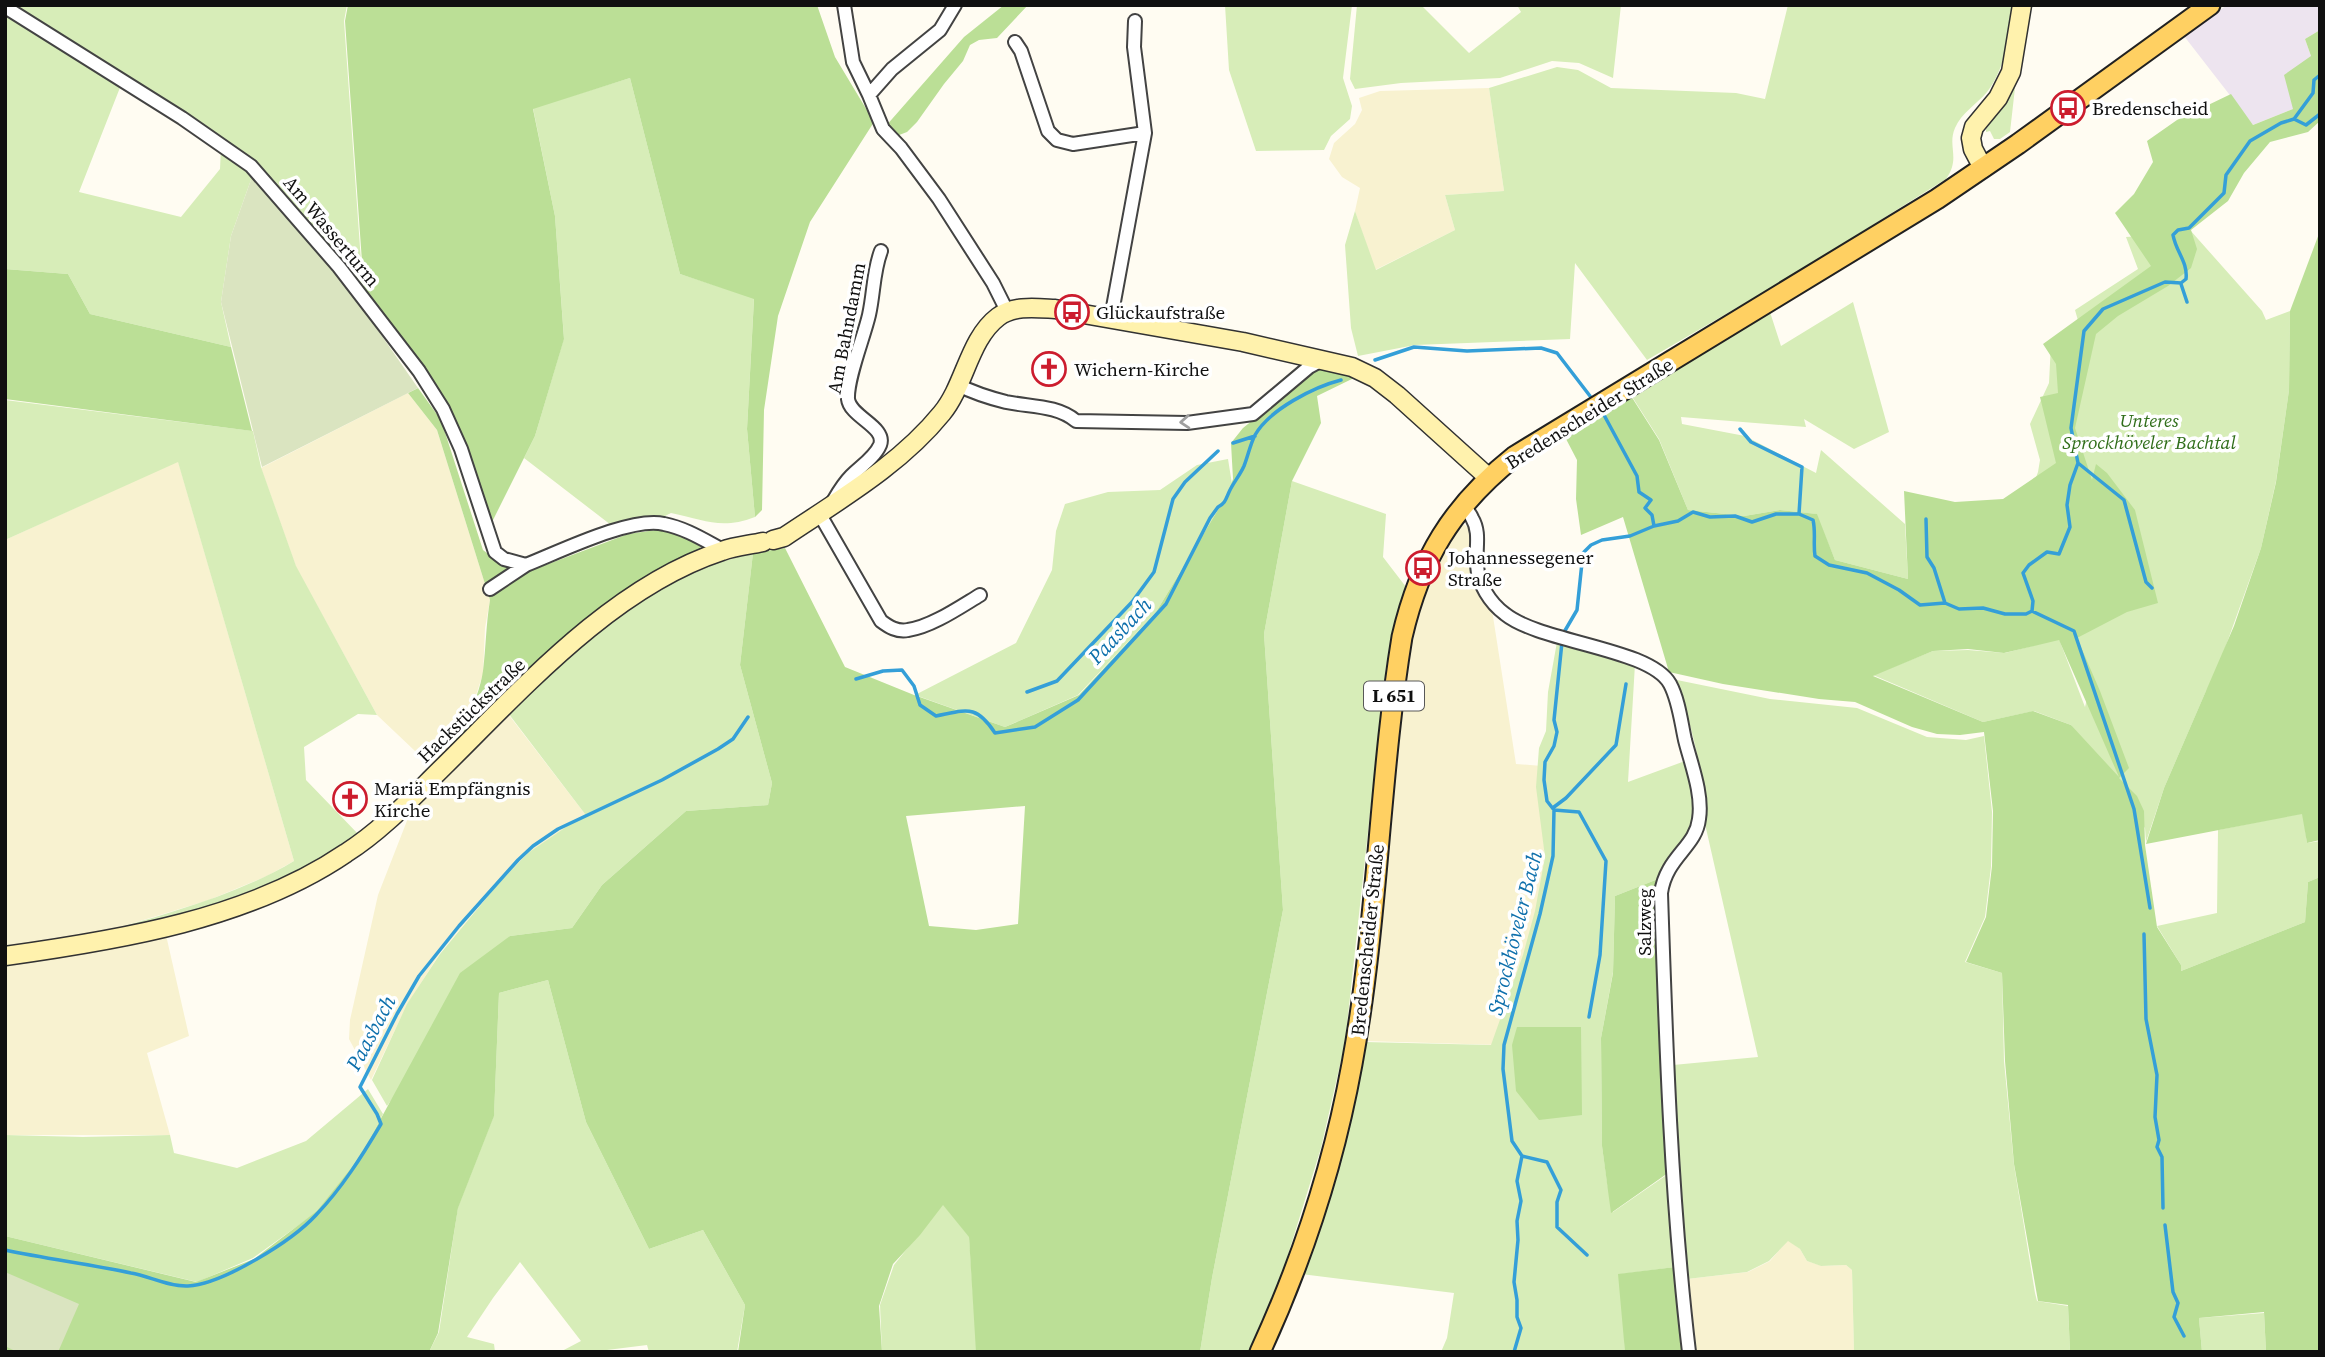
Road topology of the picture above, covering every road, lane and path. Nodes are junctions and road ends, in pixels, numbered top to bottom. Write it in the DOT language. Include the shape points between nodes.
graph roads {
  1 [pos="844,5"];
  2 [pos="955,5"];
  3 [pos="2022,5"];
  4 [pos="2210,5"];
  5 [pos="5,7"];
  6 [pos="1135,21"];
  7 [pos="1016,42"];
  8 [pos="869,95"];
  9 [pos="1146,134"];
  10 [pos="1983,168"];
  11 [pos="881,251"];
  12 [pos="1007,311"];
  13 [pos="1111,318"];
  14 [pos="1322,360"];
  15 [pos="958,385"];
  16 [pos="1489,478"];
  17 [pos="1462,505"];
  18 [pos="825,510"];
  19 [pos="723,550"];
  20 [pos="526,565"];
  21 [pos="490,589"];
  22 [pos="981,595"];
  23 [pos="5,956"];
  24 [pos="1260,1352"];
  25 [pos="1689,1352"];
  1 -- 8 [label="street" via="853,62"];
  2 -- 8 [label="street" via="940,30 892,69"];
  3 -- 10 [label="street" via="2011,72 1971,138"];
  4 -- 10 [label="main road, Bredenscheider Straße / L 651"];
  5 -- 20 [label="street, Am Wasserturm" via="251,166 339,267 419,371 461,449 495,552"];
  6 -- 9 [label="street" via="1134,47"];
  7 -- 9 [label="street" via="1048,131 1057,141 1073,144"];
  8 -- 12 [label="street" via="883,129 954,220"];
  9 -- 13 [label="street"];
  10 -- 16 [label="main road, Bredenscheider Straße / L 651" via="1537,442"];
  11 -- 18 [label="street, Am Bahndamm" via="848,398 851,409 875,428 881,443"];
  12 -- 13 [label="street" via="1028,307"];
  12 -- 15 [label="street, Hackstückstraße" via="984,331"];
  13 -- 14 [label="street"];
  14 -- 15 [label="street, one-way" via="1253,414 1187,423 1076,421 1066,412 1007,402"];
  14 -- 16 [label="street" via="1352,367 1385,385"];
  15 -- 18 [label="street, Hackstückstraße" via="944,411 909,448"];
  16 -- 17 [label="main road, Bredenscheider Straße / L 651"];
  17 -- 24 [label="main road, Bredenscheider Straße / L 651" via="1434,546 1408,611 1398,662 1365,974 1345,1101 1296,1266"];
  17 -- 25 [label="street, Salzweg" via="1477,531 1476,564 1483,587 1505,614 1520,624 1656,670 1666,678 1675,698 1700,806 1696,831 1667,871 1661,893 1666,1070"];
  18 -- 19 [label="street, Hackstückstraße" via="784,537"];
  18 -- 22 [label="street" via="881,621 892,629 908,630 937,620"];
  19 -- 20 [label="street" via="680,529 645,523"];
  19 -- 23 [label="street, Hackstückstraße" via="650,584 584,633 382,826 326,866 282,890 204,916 126,937"];
  20 -- 21 [label="street"];
}
